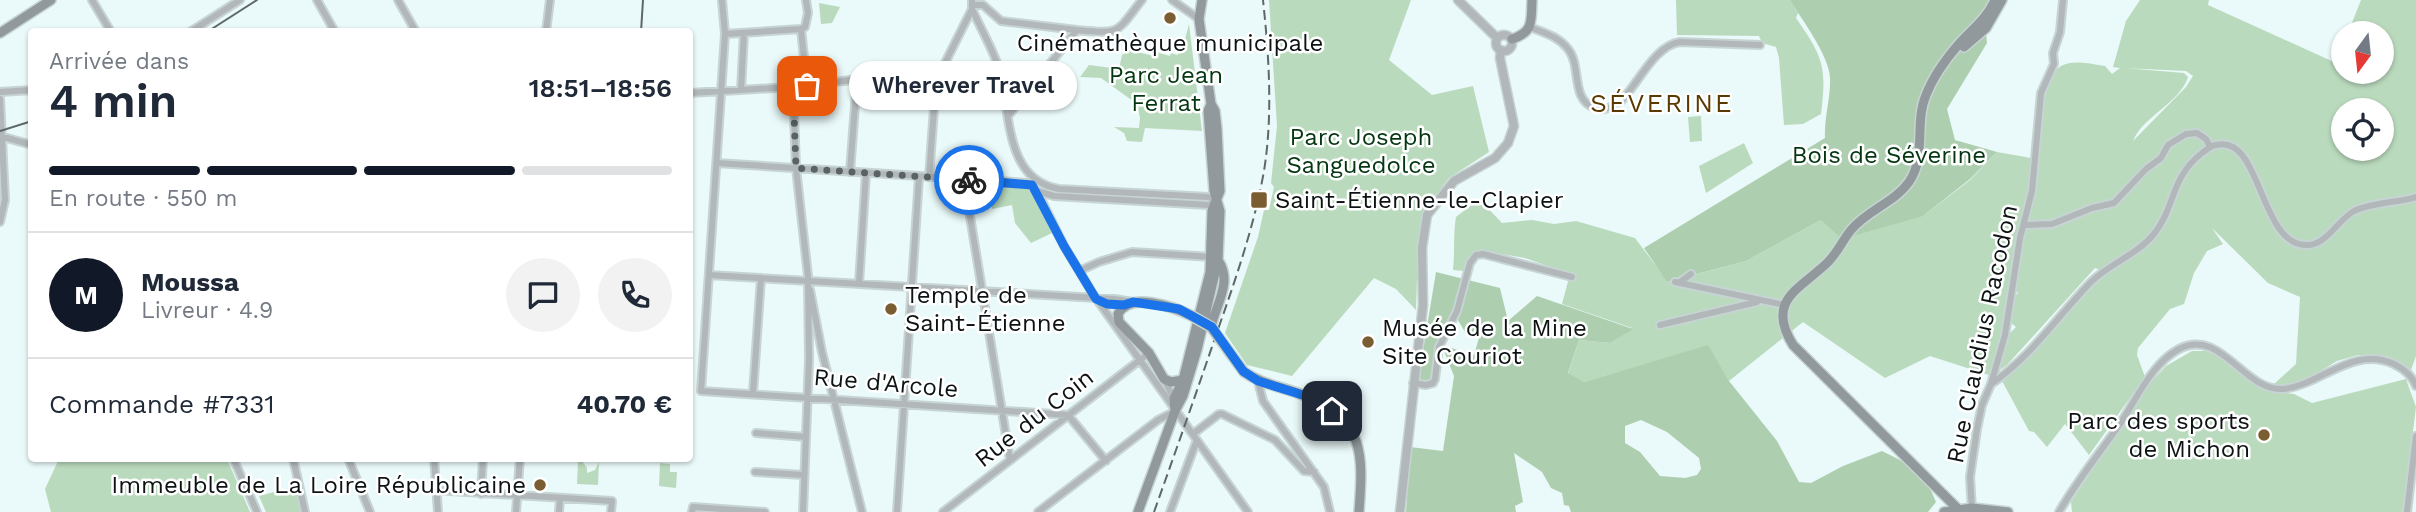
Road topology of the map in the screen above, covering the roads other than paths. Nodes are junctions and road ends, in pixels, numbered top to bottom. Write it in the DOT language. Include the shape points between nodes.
graph roads {
  1 [pos="51,0"];
  2 [pos="92,0"];
  3 [pos="240,0"];
  4 [pos="317,0"];
  5 [pos="398,0"];
  6 [pos="550,0"];
  7 [pos="722,0"];
  8 [pos="806,0"];
  9 [pos="1142,0"];
  10 [pos="1172,0"];
  11 [pos="1202,0"];
  12 [pos="1458,0"];
  13 [pos="1532,0"];
  14 [pos="1995,0"];
  15 [pos="2002,0"];
  16 [pos="2063,0"];
  17 [pos="972,5"];
  18 [pos="1199,19"];
  19 [pos="1530,27"];
  20 [pos="109,28"];
  21 [pos="196,28"];
  22 [pos="333,28"];
  23 [pos="414,28"];
  24 [pos="546,28"];
  25 [pos="801,29"];
  26 [pos="1077,30"];
  27 [pos="0,33"];
  28 [pos="744,33"];
  29 [pos="724,34"];
  30 [pos="1497,38"];
  31 [pos="1512,39"];
  32 [pos="1760,45"];
  33 [pos="1502,50"];
  34 [pos="1951,55"];
  35 [pos="857,79"];
  36 [pos="936,81"];
  37 [pos="1002,85"];
  38 [pos="807,86"];
  39 [pos="793,87"];
  40 [pos="28,90"];
  41 [pos="741,90"];
  42 [pos="721,91"];
  43 [pos="0,92"];
  44 [pos="693,93"];
  45 [pos="0,99"];
  46 [pos="1008,116"];
  47 [pos="1,136"];
  48 [pos="28,144"];
  49 [pos="2210,147"];
  50 [pos="717,163"];
  51 [pos="1022,167"];
  52 [pos="796,168"];
  53 [pos="850,172"];
  54 [pos="866,173"];
  55 [pos="919,177"];
  56 [pos="929,177"];
  57 [pos="964,180"];
  58 [pos="1013,182"];
  59 [pos="1042,185"];
  60 [pos="1037,191"];
  61 [pos="2416,197"];
  62 [pos="1217,200"];
  63 [pos="0,222"];
  64 [pos="2025,225"];
  65 [pos="1215,259"];
  66 [pos="1079,271"];
  67 [pos="1691,274"];
  68 [pos="709,275"];
  69 [pos="1572,277"];
  70 [pos="761,278"];
  71 [pos="807,281"];
  72 [pos="859,284"];
  73 [pos="912,288"];
  74 [pos="982,292"];
  75 [pos="1096,299"];
  76 [pos="1762,301"];
  77 [pos="1128,304"];
  78 [pos="1785,305"];
  79 [pos="1119,322"];
  80 [pos="1212,323"];
  81 [pos="1660,325"];
  82 [pos="1149,353"];
  83 [pos="1139,360"];
  84 [pos="1164,379"];
  85 [pos="1183,380"];
  86 [pos="1258,381"];
  87 [pos="1413,383"];
  88 [pos="1991,384"];
  89 [pos="2416,386"];
  90 [pos="752,393"];
  91 [pos="807,396"];
  92 [pos="835,398"];
  93 [pos="1174,399"];
  94 [pos="904,404"];
  95 [pos="1175,411"];
  96 [pos="1002,412"];
  97 [pos="1068,415"];
  98 [pos="756,433"];
  99 [pos="2416,436"];
  100 [pos="806,437"];
  101 [pos="1195,437"];
  102 [pos="1010,460"];
  103 [pos="1106,461"];
  104 [pos="235,462"];
  105 [pos="294,462"];
  106 [pos="350,462"];
  107 [pos="434,462"];
  108 [pos="483,462"];
  109 [pos="520,462"];
  110 [pos="755,471"];
  111 [pos="1314,472"];
  112 [pos="2414,474"];
  113 [pos="804,475"];
  114 [pos="435,490"];
  115 [pos="481,494"];
  116 [pos="517,496"];
  117 [pos="559,499"];
  118 [pos="2064,503"];
  119 [pos="693,509"];
  120 [pos="1972,510"];
  121 [pos="1960,511"];
  122 [pos="257,512"];
  123 [pos="305,512"];
  124 [pos="370,512"];
  125 [pos="438,512"];
  126 [pos="516,512"];
  127 [pos="559,512"];
  128 [pos="611,512"];
  129 [pos="765,512"];
  130 [pos="803,512"];
  131 [pos="862,512"];
  132 [pos="897,512"];
  133 [pos="943,512"];
  134 [pos="1038,512"];
  135 [pos="1138,512"];
  136 [pos="1170,512"];
  137 [pos="1248,512"];
  138 [pos="1330,512"];
  139 [pos="1359,512"];
  140 [pos="1400,512"];
  141 [pos="1944,512"];
  142 [pos="2008,512"];
  143 [pos="2059,512"];
  144 [pos="2066,512"];
  145 [pos="2407,512"];
  1 -- 27 [label="main road"];
  2 -- 20 [label="street"];
  3 -- 21 [label="street"];
  4 -- 22 [label="street"];
  5 -- 23 [label="street"];
  6 -- 24 [label="street"];
  7 -- 29 [label="street"];
  8 -- 25 [label="street" via="807,22"];
  9 -- 26 [label="street" via="1118,31"];
  10 -- 18 [label="street"];
  11 -- 18 [label="main road"];
  12 -- 30 [label="street"];
  13 -- 19 [label="main road"];
  14 -- 34 [label="main road" via="1981,24"];
  15 -- 34 [label="main road" via="1986,28"];
  16 -- 64 [label="street, Rue Claudius Racodon" via="2054,64 2040,93"];
  17 -- 26 [label="street" via="983,5 1001,21"];
  17 -- 36 [label="street"];
  17 -- 37 [label="street"];
  18 -- 62 [label="main road" via="1217,129"];
  19 -- 31 [label="main road"];
  19 -- 32 [label="street" via="1568,48 1582,98 1600,109 1621,101 1668,45"];
  25 -- 28 [label="street"];
  25 -- 38 [label="street"];
  26 -- 46 [label="street"];
  28 -- 29 [label="street"];
  28 -- 41 [label="street"];
  29 -- 42 [label="street"];
  30 -- 31 [label="street" via="1506,34"];
  30 -- 33 [label="street" via="1496,45"];
  31 -- 33 [label="street" via="1511,47"];
  33 -- 87 [label="street" via="1514,125 1508,143 1495,158 1454,181 1427,215"];
  34 -- 78 [label="main road" via="1920,110 1918,163 1910,181 1852,228 1836,254 1793,291"];
  35 -- 36 [label="street"];
  35 -- 38 [label="street"];
  35 -- 53 [label="street"];
  36 -- 37 [label="street"];
  36 -- 56 [label="street"];
  37 -- 46 [label="street"];
  38 -- 39 [label="street"];
  39 -- 41 [label="street"];
  39 -- 52 [label="street"];
  40 -- 43 [label="street"];
  41 -- 42 [label="street"];
  42 -- 44 [label="street"];
  42 -- 50 [label="street"];
  45 -- 47 [label="street"];
  46 -- 51 [label="street"];
  47 -- 48 [label="street"];
  47 -- 63 [label="street" via="5,200"];
  49 -- 61 [label="street" via="2227,145 2242,154 2278,227 2298,245 2319,242 2354,211"];
  49 -- 64 [label="street" via="2197,133 2186,134 2168,145 2161,158 2113,203 2052,224"];
  49 -- 88 [label="street" via="2188,164 2154,233 2092,281 2019,362"];
  50 -- 52 [label="street"];
  50 -- 68 [label="street"];
  51 -- 58 [label="street"];
  51 -- 59 [label="street"];
  52 -- 53 [label="street"];
  52 -- 71 [label="street"];
  53 -- 54 [label="street"];
  54 -- 55 [label="street"];
  54 -- 72 [label="street"];
  55 -- 56 [label="street"];
  55 -- 73 [label="street"];
  56 -- 57 [label="street"];
  57 -- 58 [label="street"];
  57 -- 74 [label="street"];
  58 -- 60 [label="street" via="1028,183"];
  59 -- 60 [label="street"];
  59 -- 62 [label="street"];
  60 -- 62 [label="street" via="1054,196 1209,205"];
  60 -- 66 [label="street"];
  62 -- 65 [label="main road"];
  64 -- 88 [label="street, Rue Claudius Racodon"];
  65 -- 66 [label="street" via="1132,252"];
  65 -- 80 [label="main road" via="1225,272 1225,282"];
  65 -- 85 [label="main road"];
  65 -- 95 [label="main road" via="1197,350"];
  66 -- 75 [label="street"];
  67 -- 76 [label="street" via="1677,282"];
  68 -- 70 [label="street"];
  68 -- 90 [label="street, Rue d'Arcole" via="701,391"];
  69 -- 87 [label="street" via="1476,255 1469,263 1457,311 1439,347 1435,379 1426,385"];
  70 -- 71 [label="street"];
  70 -- 90 [label="street"];
  71 -- 72 [label="street"];
  71 -- 91 [label="street"];
  71 -- 92 [label="street"];
  72 -- 73 [label="street"];
  73 -- 74 [label="street"];
  73 -- 94 [label="street"];
  74 -- 75 [label="street"];
  74 -- 96 [label="street"];
  75 -- 77 [label="street"];
  75 -- 79 [label="street"];
  75 -- 83 [label="street"];
  76 -- 78 [label="street"];
  76 -- 81 [label="street"];
  77 -- 79 [label="main road" via="1118,314"];
  77 -- 80 [label="main road, bridge" via="1168,306"];
  78 -- 121 [label="main road" via="1785,332 1793,345"];
  79 -- 82 [label="main road"];
  80 -- 86 [label="main road, bridge" via="1244,372"];
  82 -- 83 [label="street, Rue du Coin"];
  82 -- 84 [label="main road"];
  83 -- 95 [label="street"];
  83 -- 97 [label="street, Rue du Coin"];
  84 -- 85 [label="main road"];
  84 -- 93 [label="street"];
  85 -- 93 [label="main road"];
  86 -- 111 [label="street" via="1263,401"];
  86 -- 139 [label="main road" via="1306,396 1348,426 1357,440 1362,469"];
  87 -- 140 [label="street"];
  88 -- 120 [label="street, Rue Claudius Racodon" via="1977,429 1970,477"];
  89 -- 118 [label="street" via="2403,369 2370,359 2342,365 2301,385 2269,388 2214,350 2182,347 2151,377"];
  90 -- 91 [label="street, Rue d'Arcole"];
  91 -- 92 [label="street, Rue d'Arcole"];
  91 -- 100 [label="street"];
  92 -- 94 [label="street, Rue d'Arcole"];
  92 -- 131 [label="street"];
  93 -- 95 [label="main road"];
  94 -- 96 [label="street, Rue d'Arcole"];
  94 -- 132 [label="street"];
  95 -- 101 [label="street"];
  95 -- 103 [label="street"];
  95 -- 135 [label="main road"];
  96 -- 97 [label="street, Rue d'Arcole"];
  96 -- 102 [label="street"];
  97 -- 102 [label="street, Rue du Coin"];
  97 -- 103 [label="street"];
  98 -- 100 [label="street"];
  99 -- 112 [label="street"];
  100 -- 113 [label="street"];
  101 -- 111 [label="street" via="1222,414 1275,440 1304,471"];
  101 -- 136 [label="street"];
  101 -- 137 [label="street"];
  102 -- 133 [label="street, Rue du Coin"];
  103 -- 134 [label="street"];
  104 -- 122 [label="street"];
  105 -- 123 [label="street"];
  106 -- 124 [label="street"];
  107 -- 114 [label="street"];
  108 -- 115 [label="street"];
  109 -- 116 [label="street"];
  110 -- 113 [label="street"];
  111 -- 138 [label="street" via="1324,487"];
  112 -- 145 [label="street"];
  113 -- 130 [label="street"];
  114 -- 115 [label="street"];
  114 -- 125 [label="street"];
  115 -- 116 [label="street"];
  116 -- 117 [label="street"];
  116 -- 126 [label="street"];
  117 -- 127 [label="street"];
  117 -- 128 [label="street" via="612,501"];
  118 -- 143 [label="street"];
  118 -- 144 [label="street"];
  119 -- 129 [label="street"];
  120 -- 121 [label="main road"];
  120 -- 142 [label="main road"];
  121 -- 141 [label="main road"];
}
